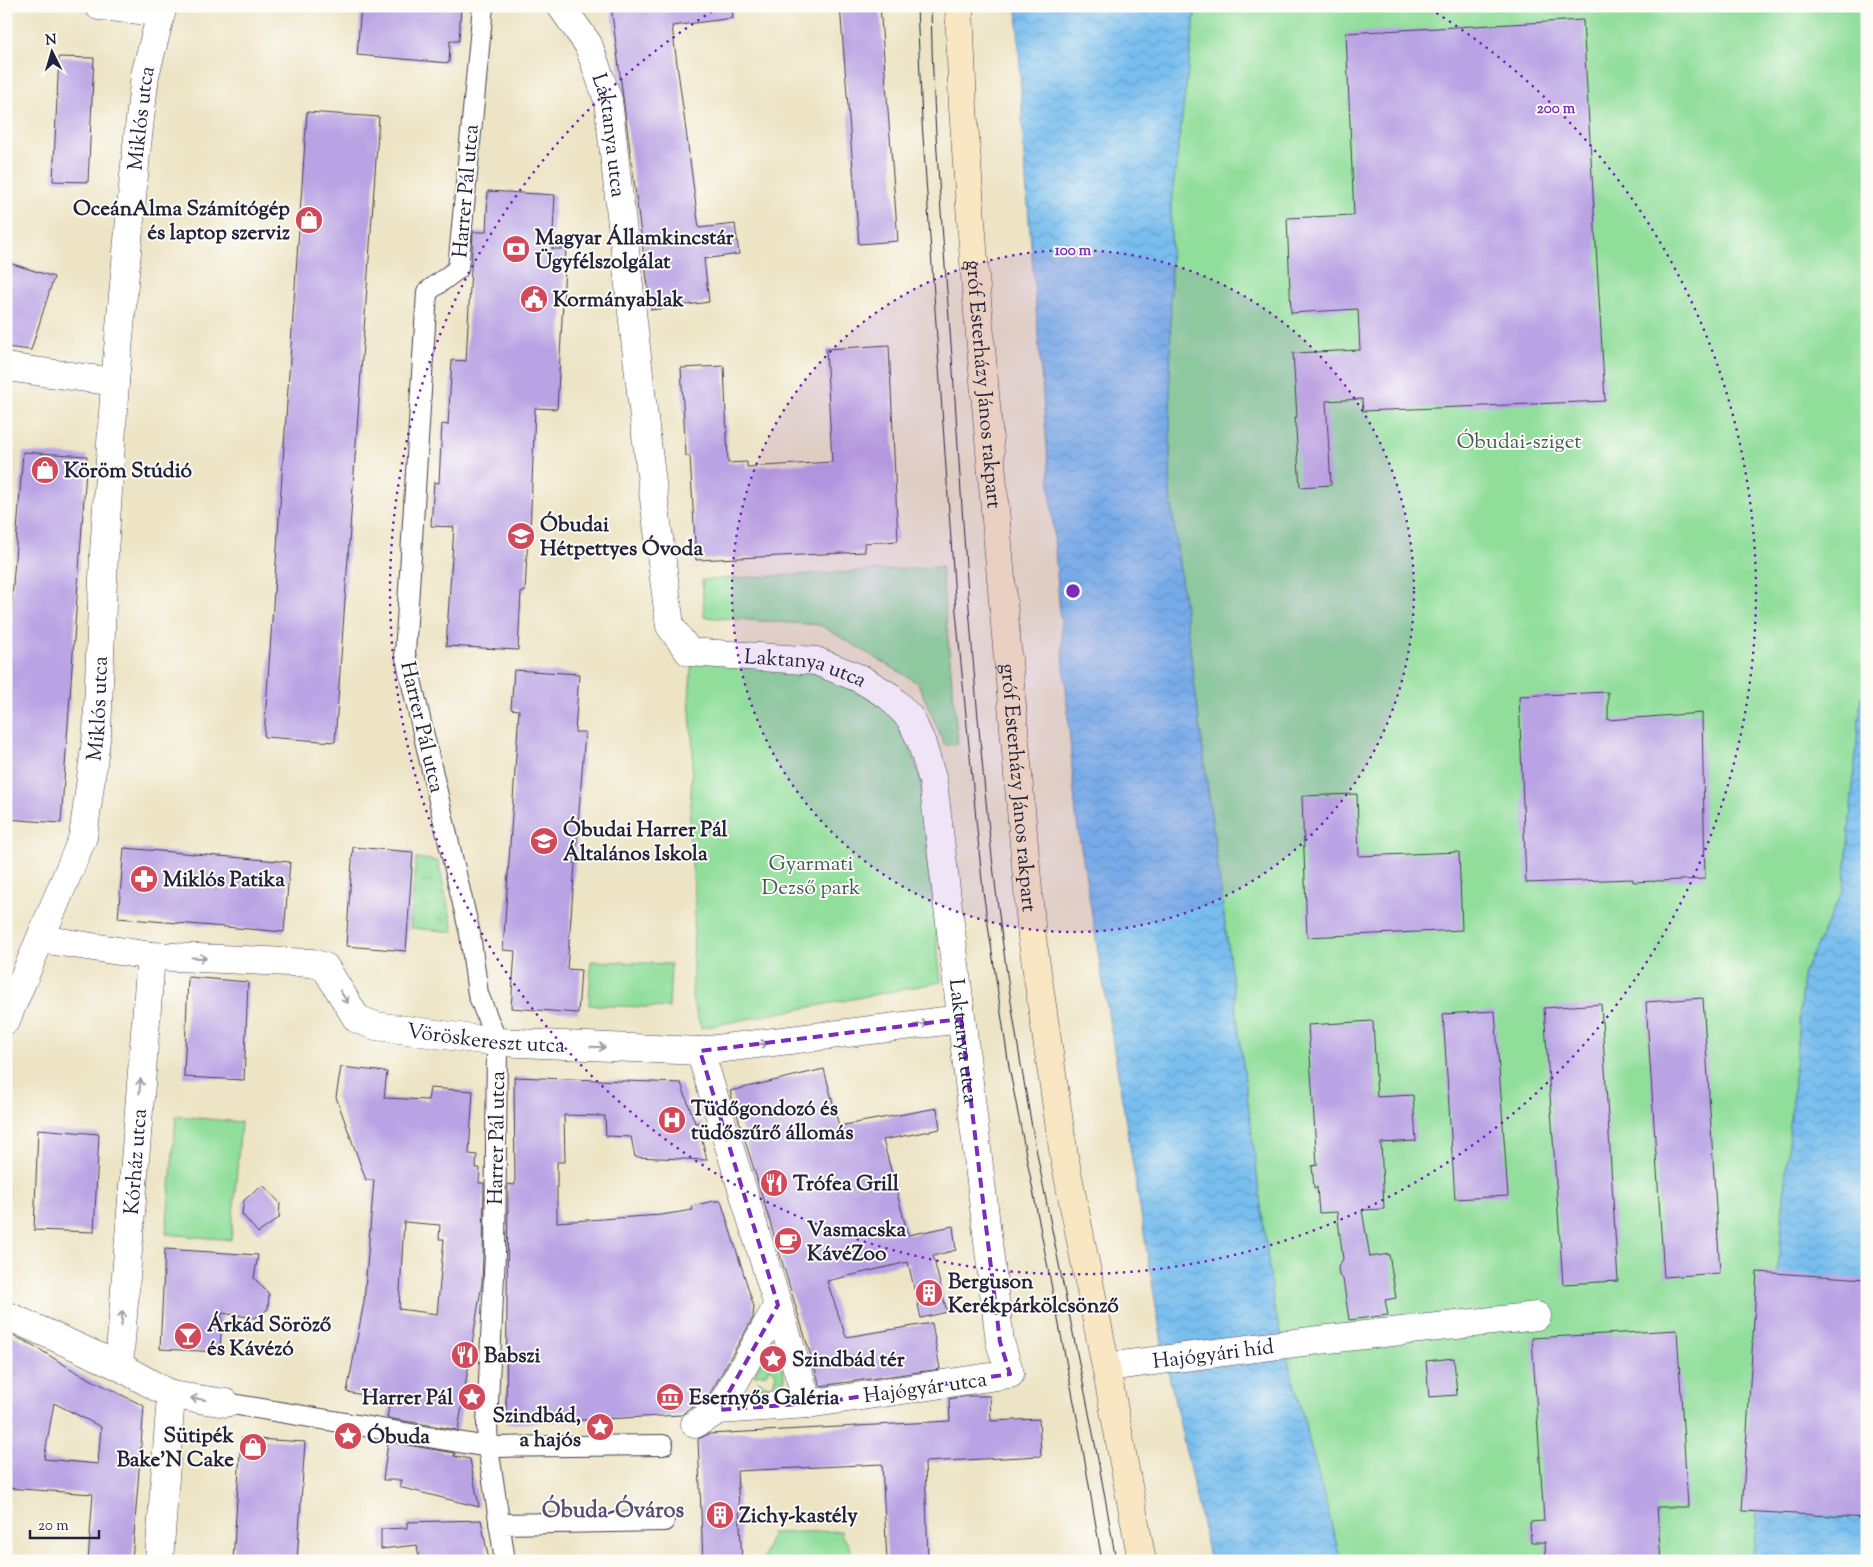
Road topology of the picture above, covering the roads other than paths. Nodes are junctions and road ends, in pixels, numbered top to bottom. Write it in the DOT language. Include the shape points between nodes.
graph roads {
  1 [pos="99,6"];
  2 [pos="483,6"];
  3 [pos="561,6"];
  4 [pos="960,6"];
  5 [pos="162,9"];
  6 [pos="6,368"];
  7 [pos="115,382"];
  8 [pos="41,939"];
  9 [pos="151,956"];
  10 [pos="962,1019"];
  11 [pos="6,1020"];
  12 [pos="497,1042"];
  13 [pos="700,1051"];
  14 [pos="778,1305"];
  15 [pos="6,1315"];
  16 [pos="1537,1316"];
  17 [pos="118,1366"];
  18 [pos="1106,1367"];
  19 [pos="1010,1374"];
  20 [pos="171,1395"];
  21 [pos="226,1403"];
  22 [pos="808,1404"];
  23 [pos="719,1410"];
  24 [pos="695,1424"];
  25 [pos="663,1445"];
  26 [pos="488,1447"];
  27 [pos="664,1521"];
  28 [pos="499,1524"];
  29 [pos="160,1561"];
  30 [pos="505,1561"];
  31 [pos="1142,1561"];
  1 -- 5 [label="street"];
  2 -- 12 [label="street, Harrer Pál utca" via="458,269 427,292 405,654 470,934 478,994"];
  3 -- 10 [label="street, Laktanya utca" via="588,44 608,100 670,626 689,652 816,661 861,679 889,696 910,718 933,781"];
  4 -- 18 [label="main road, gróf Esterházy János rakpart" via="963,108 976,279 1032,937 1064,1156"];
  5 -- 7 [label="street, Miklós utca" via="145,75"];
  6 -- 7 [label="street"];
  7 -- 8 [label="street, Miklós utca" via="97,733 86,818 83,837"];
  8 -- 9 [label="street, Vöröskereszt utca"];
  8 -- 11 [label="street, Miklós utca"];
  9 -- 12 [label="street, Vöröskereszt utca, one-way" via="312,963 325,967 357,1019 376,1026"];
  17 -- 9 [label="street, Kórház utca, one-way"];
  13 -- 10 [label="street, Vöröskereszt utca, one-way"];
  10 -- 19 [label="street, Laktanya utca" via="1000,1342"];
  12 -- 13 [label="street, Vöröskereszt utca, one-way"];
  12 -- 26 [label="street, Harrer Pál utca"];
  13 -- 14 [label="street"];
  14 -- 22 [label="street"];
  14 -- 23 [label="street"];
  15 -- 17 [label="street"];
  16 -- 18 [label="street, Hajógyári híd"];
  17 -- 20 [label="street"];
  18 -- 31 [label="main road, gróf Esterházy János rakpart"];
  19 -- 22 [label="street, Hajógyár utca"];
  21 -- 20 [label="street, one-way"];
  20 -- 29 [label="street"];
  21 -- 26 [label="street"];
  22 -- 23 [label="street, Hajógyár utca"];
  23 -- 24 [label="street, Hajógyár utca"];
  25 -- 26 [label="street"];
  26 -- 28 [label="street, Harrer Pál utca"];
  27 -- 28 [label="street"];
  28 -- 30 [label="street, Harrer Pál utca"];
}
